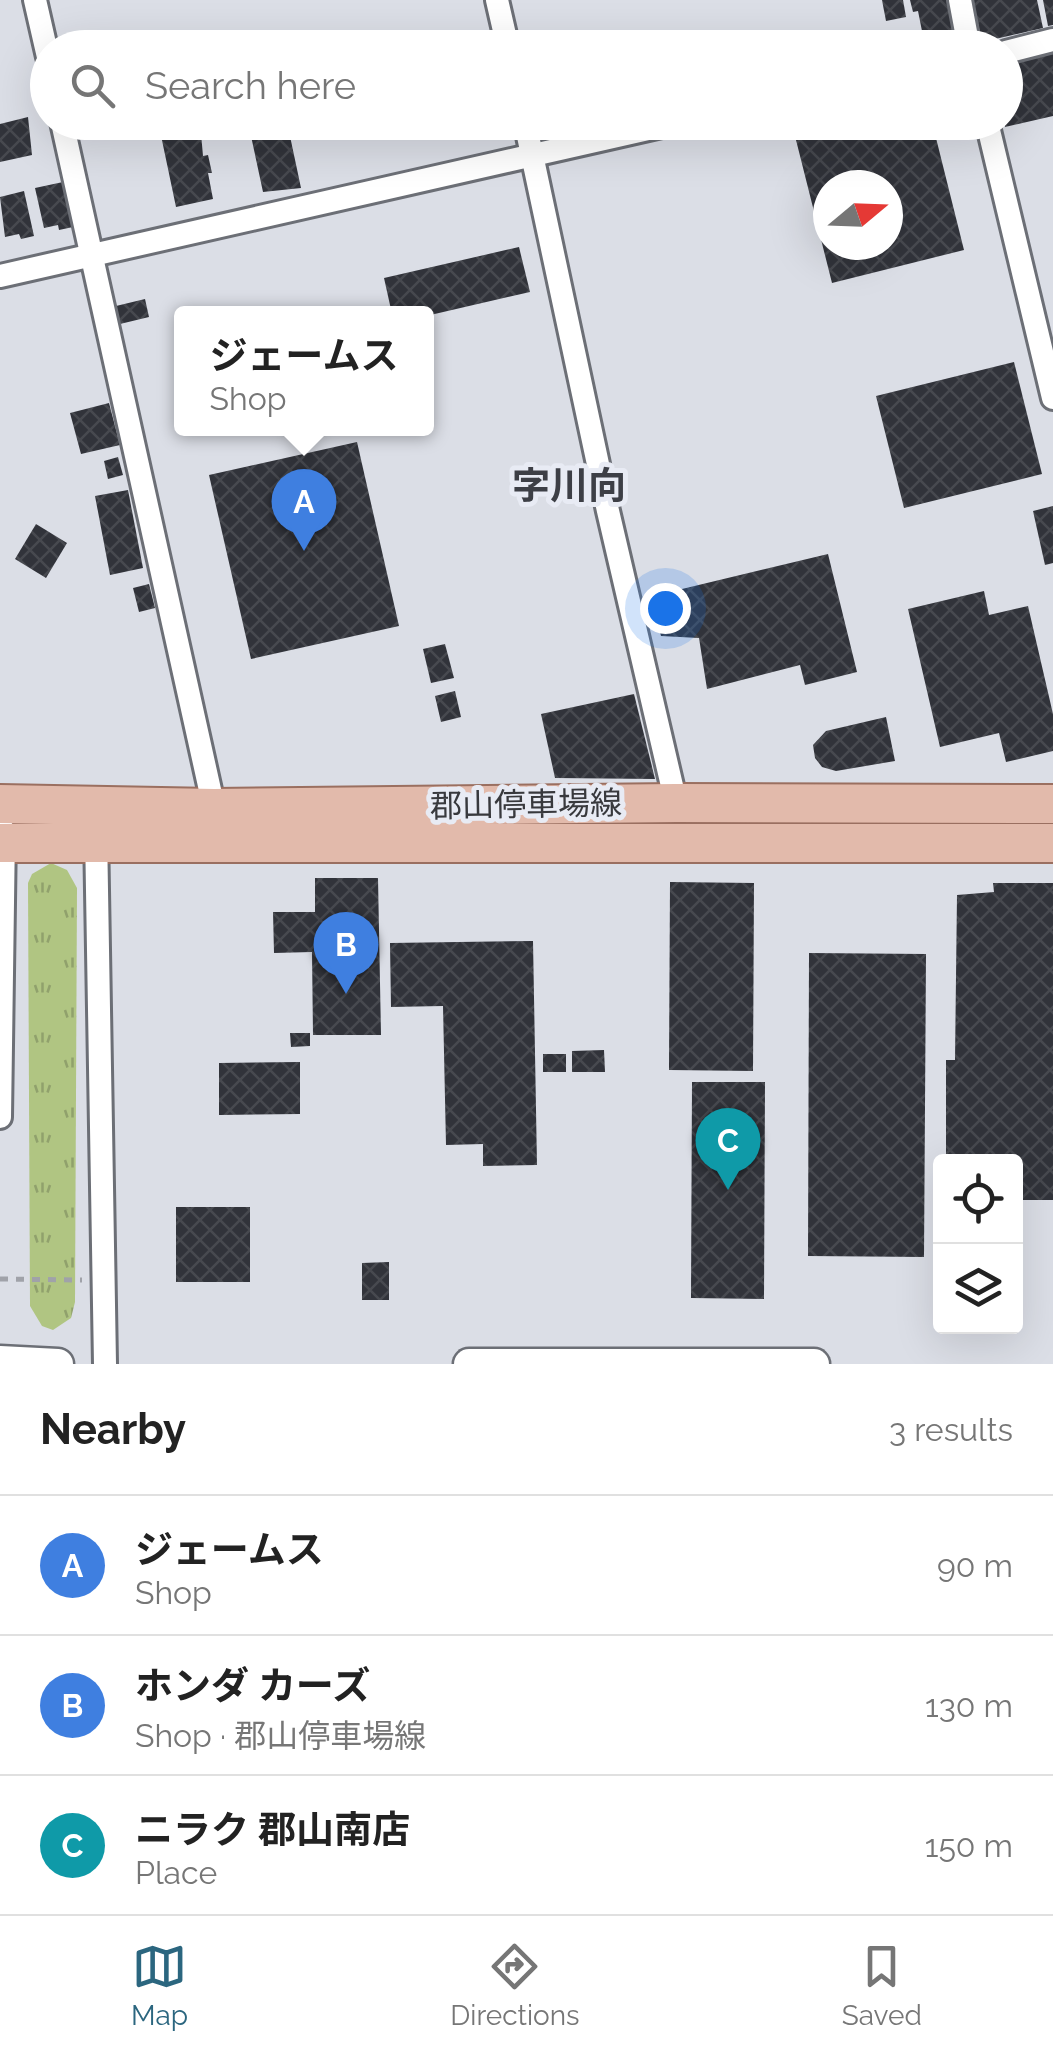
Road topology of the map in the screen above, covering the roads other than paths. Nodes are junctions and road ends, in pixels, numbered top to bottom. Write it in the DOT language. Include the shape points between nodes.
graph roads {
  1 [pos="35,0"];
  2 [pos="497,0"];
  3 [pos="960,0"];
  4 [pos="42,30"];
  5 [pos="504,30"];
  6 [pos="966,30"];
  7 [pos="1053,40"];
  8 [pos="1023,48"];
  9 [pos="66,140"];
  10 [pos="529,140"];
  11 [pos="594,140"];
  12 [pos="991,140"];
  13 [pos="532,153"];
  14 [pos="92,255"];
  15 [pos="0,276"];
  16 [pos="1053,398"];
  17 [pos="676,803"];
  18 [pos="1,804"];
  19 [pos="1053,804"];
  20 [pos="214,808"];
  21 [pos="96,826"];
  22 [pos="2,842"];
  23 [pos="1053,842"];
  24 [pos="0,1117"];
  25 [pos="0,1361"];
  26 [pos="58,1364"];
  27 [pos="105,1364"];
  28 [pos="469,1364"];
  29 [pos="814,1364"];
  1 -- 4 [label="street"];
  2 -- 5 [label="street"];
  3 -- 6 [label="street"];
  7 -- 8 [label="street"];
  9 -- 14 [label="street"];
  10 -- 13 [label="street"];
  11 -- 13 [label="street"];
  12 -- 16 [label="street"];
  13 -- 14 [label="street"];
  13 -- 17 [label="street"];
  14 -- 15 [label="street"];
  14 -- 20 [label="street"];
  17 -- 19 [label="main road, 郡山停車場線"];
  17 -- 20 [label="main road, 郡山停車場線"];
  18 -- 21 [label="main road, 郡山停車場線"];
  18 -- 22 [label="street"];
  20 -- 21 [label="main road, 郡山停車場線"];
  21 -- 22 [label="main road, 郡山停車場線"];
  21 -- 23 [label="main road, 郡山停車場線"];
  21 -- 27 [label="street"];
  22 -- 24 [label="street"];
  25 -- 26 [label="street"];
  28 -- 29 [label="street"];
}
